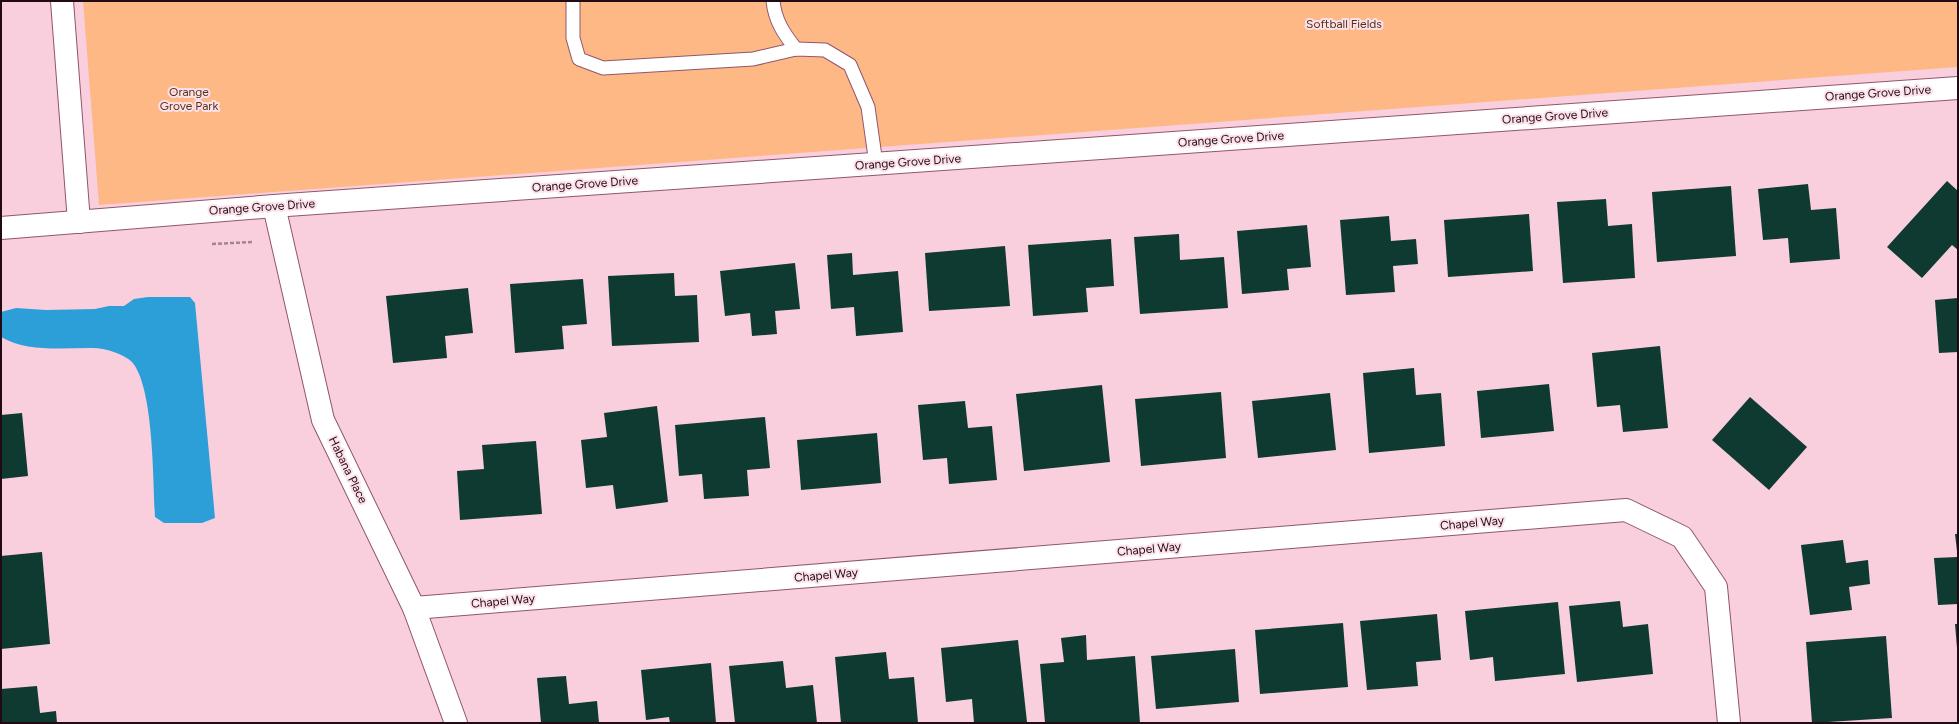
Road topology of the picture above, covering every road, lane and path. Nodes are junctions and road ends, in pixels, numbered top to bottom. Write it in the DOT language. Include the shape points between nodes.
graph roads {
  1 [pos="62,1"];
  2 [pos="573,1"];
  3 [pos="773,1"];
  4 [pos="796,49"];
  5 [pos="1958,88"];
  6 [pos="876,164"];
  7 [pos="274,206"];
  8 [pos="79,222"];
  9 [pos="1,228"];
  10 [pos="282,240"];
  11 [pos="212,244"];
  12 [pos="414,608"];
  13 [pos="456,723"];
  14 [pos="1729,723"];
  1 -- 8 [label="street"];
  2 -- 4 [label="lane" via="574,38 579,59 603,68 754,59"];
  3 -- 4 [label="lane" via="780,29"];
  4 -- 6 [label="lane" via="825,50 850,65 868,107"];
  5 -- 6 [label="street, Orange Grove Drive"];
  6 -- 7 [label="street, Orange Grove Drive"];
  7 -- 8 [label="street, Orange Grove Drive"];
  7 -- 10 [label="street, Habana Place"];
  8 -- 9 [label="street, Orange Grove Drive"];
  10 -- 11 [label="path"];
  10 -- 12 [label="street, Habana Place" via="323,420"];
  12 -- 13 [label="street, Habana Place"];
  12 -- 14 [label="street, Chapel Way" via="1626,510 1682,537 1716,587"];
}
